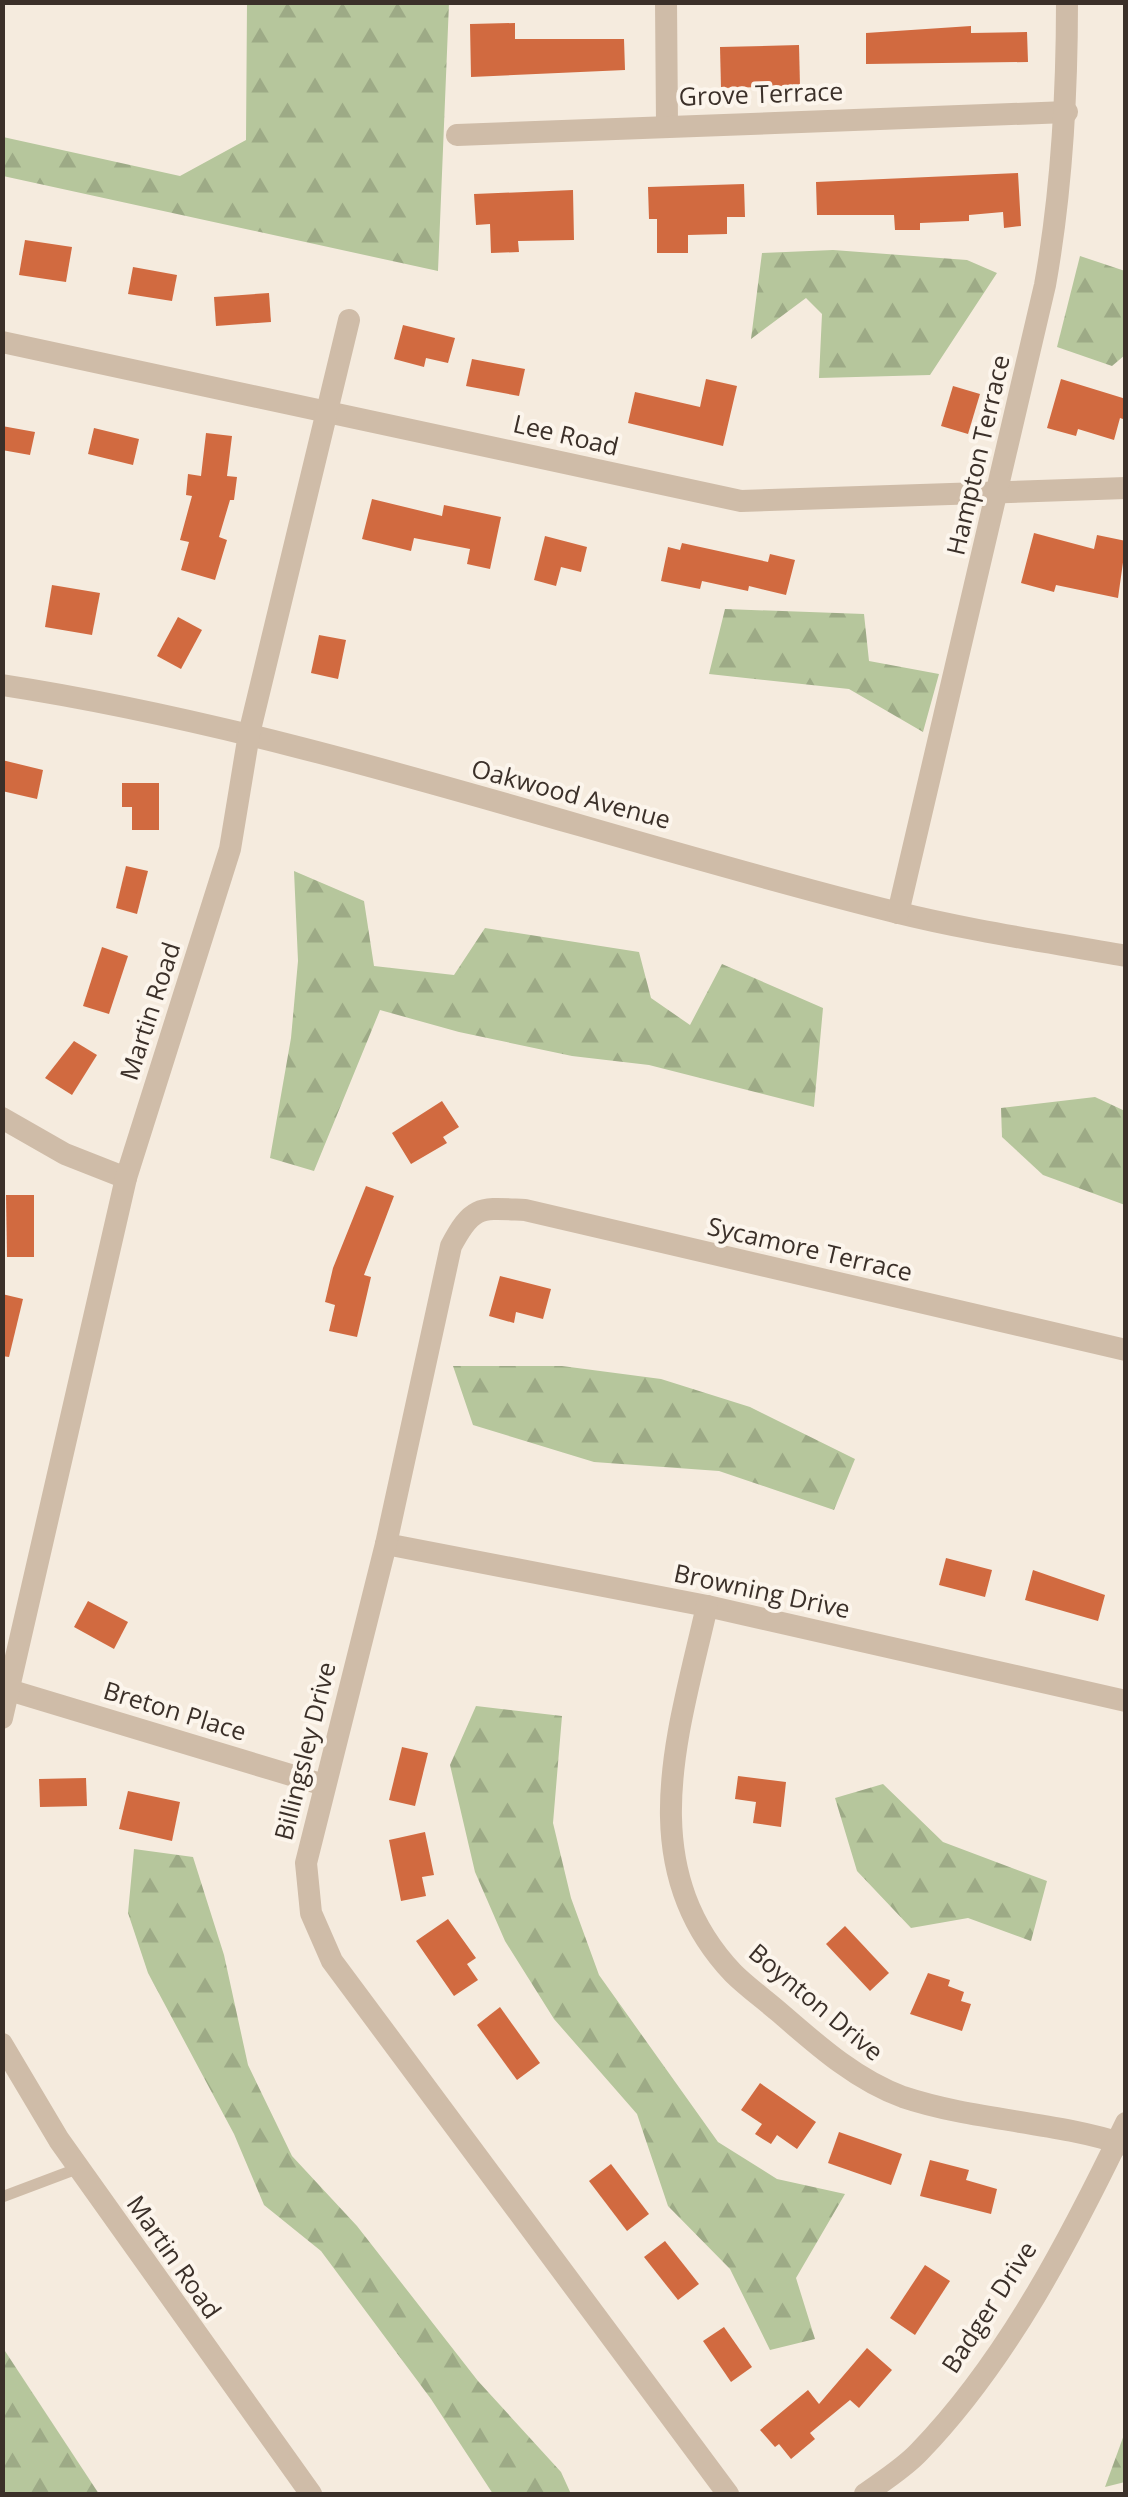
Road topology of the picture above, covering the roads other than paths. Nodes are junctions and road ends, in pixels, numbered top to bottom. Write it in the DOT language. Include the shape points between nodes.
graph roads {
  1 [pos="666,2"];
  2 [pos="1067,2"];
  3 [pos="1067,112"];
  4 [pos="667,124"];
  5 [pos="458,136"];
  6 [pos="349,320"];
  7 [pos="2,342"];
  8 [pos="329,409"];
  9 [pos="1126,488"];
  10 [pos="998,493"];
  11 [pos="2,685"];
  12 [pos="249,734"];
  13 [pos="898,913"];
  14 [pos="1126,956"];
  15 [pos="2,1118"];
  16 [pos="126,1178"];
  17 [pos="481,1208"];
  18 [pos="1126,1350"];
  19 [pos="386,1544"];
  20 [pos="707,1606"];
  21 [pos="9,1690"];
  22 [pos="1126,1701"];
  23 [pos="2,1718"];
  24 [pos="324,1785"];
  25 [pos="2,2044"];
  26 [pos="1123,2137"];
  27 [pos="79,2168"];
  28 [pos="2,2196"];
  29 [pos="311,2494"];
  30 [pos="728,2494"];
  31 [pos="865,2494"];
  1 -- 4 [label="street"];
  2 -- 3 [label="street, Hampton Terrace"];
  3 -- 4 [label="street, Grove Terrace"];
  3 -- 10 [label="street, Hampton Terrace" via="1046,284"];
  4 -- 5 [label="street, Grove Terrace"];
  6 -- 8 [label="street, Martin Road"];
  7 -- 8 [label="street, Lee Road"];
  8 -- 10 [label="street, Lee Road" via="740,502"];
  8 -- 12 [label="street, Martin Road"];
  9 -- 10 [label="street, Lee Road"];
  10 -- 13 [label="street, Hampton Terrace"];
  11 -- 12 [label="street, Oakwood Avenue" via="127,704"];
  12 -- 13 [label="street, Oakwood Avenue"];
  12 -- 16 [label="street, Martin Road" via="230,850"];
  13 -- 14 [label="street, Oakwood Avenue"];
  15 -- 16 [label="street"];
  16 -- 21 [label="street, Martin Road"];
  17 -- 18 [label="street, Sycamore Terrace" via="525,1210"];
  17 -- 19 [label="street, Billingsley Drive" via="451,1246"];
  19 -- 20 [label="street, Browning Drive"];
  19 -- 24 [label="street, Billingsley Drive"];
  20 -- 22 [label="street, Browning Drive"];
  20 -- 26 [label="street, Boynton Drive" via="668,1788 678,1870 714,1949 793,2024 870,2083 934,2106"];
  21 -- 23 [label="street, Martin Road"];
  21 -- 24 [label="street, Breton Place"];
  24 -- 30 [label="street, Billingsley Drive" via="306,1863 310,1912 332,1961"];
  25 -- 27 [label="street, Martin Road"];
  26 -- 31 [label="street, Badger Drive" via="986,2370 918,2454"];
  27 -- 28 [label="lane"];
  27 -- 29 [label="street, Martin Road"];
}
